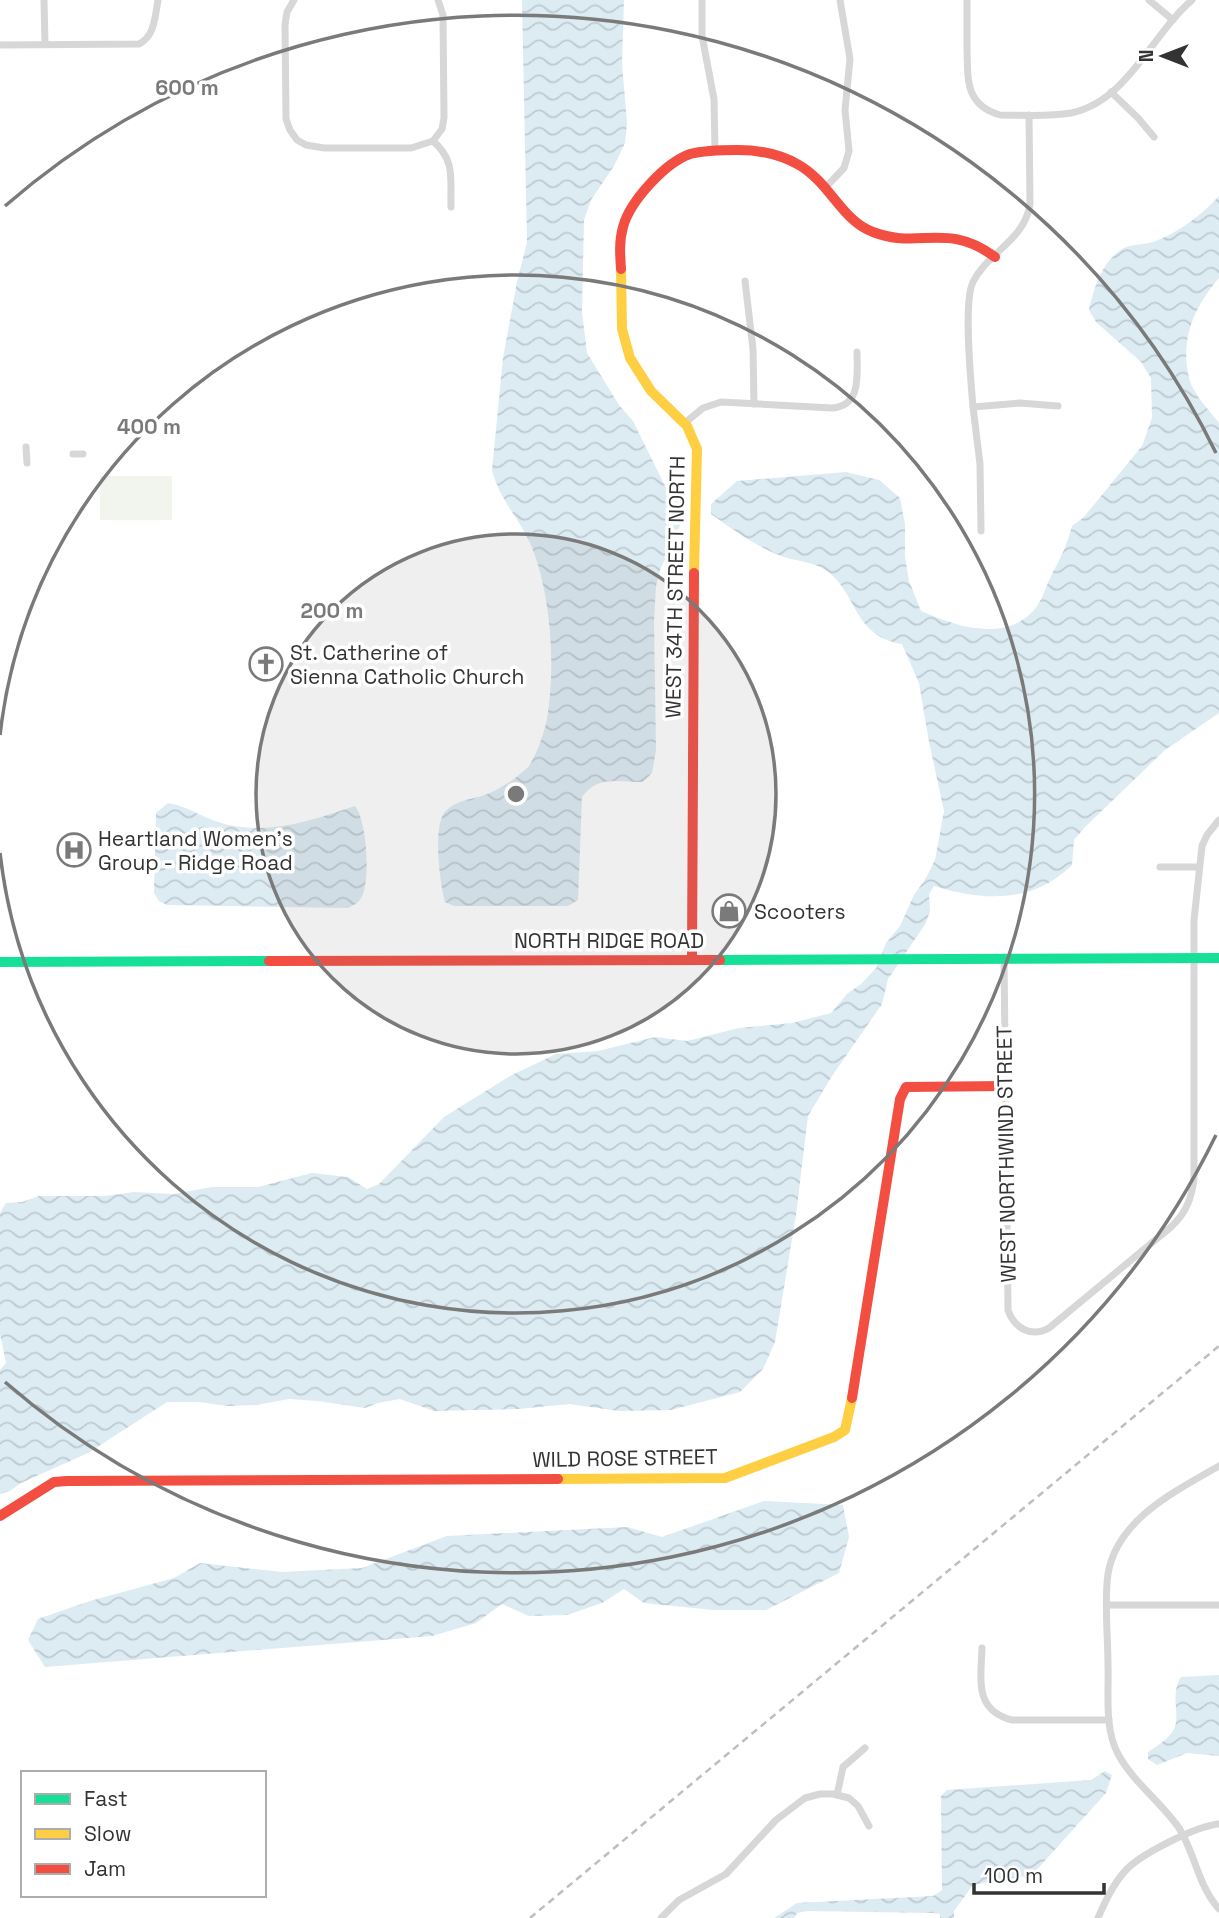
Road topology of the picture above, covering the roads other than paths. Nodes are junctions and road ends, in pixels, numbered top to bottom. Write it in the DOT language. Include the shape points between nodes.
graph roads {
  1 [pos="44,0"];
  2 [pos="158,0"];
  3 [pos="294,0"];
  4 [pos="438,0"];
  5 [pos="702,0"];
  6 [pos="840,0"];
  7 [pos="967,0"];
  8 [pos="1149,0"];
  9 [pos="1192,0"];
  10 [pos="1173,20"];
  11 [pos="44,44"];
  12 [pos="0,45"];
  13 [pos="1111,93"];
  14 [pos="1030,115"];
  15 [pos="1154,137"];
  16 [pos="432,141"];
  17 [pos="715,150"];
  18 [pos="826,187"];
  19 [pos="451,207"];
  20 [pos="995,257"];
  21 [pos="745,281"];
  22 [pos="857,352"];
  23 [pos="754,404"];
  24 [pos="1058,406"];
  25 [pos="973,407"];
  26 [pos="686,422"];
  27 [pos="26,447"];
  28 [pos="74,454"];
  29 [pos="83,454"];
  30 [pos="27,463"];
  31 [pos="981,531"];
  32 [pos="1219,820"];
  33 [pos="1160,867"];
  34 [pos="1198,867"];
  35 [pos="1194,958"];
  36 [pos="1219,958"];
  37 [pos="692,959"];
  38 [pos="1004,959"];
  39 [pos="0,962"];
  40 [pos="1005,1086"];
  41 [pos="1219,1466"];
  42 [pos="0,1516"];
  43 [pos="1108,1605"];
  44 [pos="1219,1605"];
  45 [pos="982,1648"];
  46 [pos="1109,1720"];
  47 [pos="865,1748"];
  48 [pos="837,1795"];
  49 [pos="1219,1824"];
  50 [pos="869,1826"];
  51 [pos="1183,1836"];
  52 [pos="1219,1909"];
  53 [pos="662,1918"];
  54 [pos="1098,1918"];
  1 -- 11 [label="street"];
  2 -- 11 [label="street" via="150,34 139,44"];
  3 -- 16 [label="street" via="286,18 286,112 297,140 324,148 411,148"];
  4 -- 16 [label="street" via="443,15 444,118"];
  5 -- 17 [label="street"];
  6 -- 18 [label="street" via="850,58 845,110 849,151 844,168"];
  7 -- 14 [label="street" via="972,94 991,112"];
  8 -- 10 [label="street"];
  9 -- 10 [label="street"];
  10 -- 13 [label="street"];
  11 -- 12 [label="street"];
  13 -- 14 [label="street" via="1080,110"];
  13 -- 15 [label="street"];
  14 -- 20 [label="street" via="1028,216 1019,233"];
  16 -- 19 [label="street" via="449,161"];
  17 -- 18 [label="street, WEST 34TH STREET NORTH" via="779,156"];
  17 -- 26 [label="street, WEST 34TH STREET NORTH" via="686,154 666,166 631,209 622,229 622,324 629,356 649,389"];
  18 -- 20 [label="street, WEST 34TH STREET NORTH" via="856,222 878,234 954,236 984,246"];
  20 -- 25 [label="street" via="974,281 969,298"];
  21 -- 23 [label="street"];
  22 -- 23 [label="street" via="856,388 845,405"];
  23 -- 26 [label="street" via="712,404"];
  24 -- 25 [label="street"];
  25 -- 31 [label="street"];
  26 -- 37 [label="street, WEST 34TH STREET NORTH" via="697,449"];
  27 -- 30 [label="street"];
  28 -- 29 [label="street"];
  32 -- 34 [label="street" via="1202,846"];
  33 -- 34 [label="street"];
  34 -- 35 [label="street"];
  35 -- 36 [label="street, NORTH RIDGE ROAD"];
  35 -- 38 [label="street, NORTH RIDGE ROAD"];
  35 -- 40 [label="street, WEST NORTHWIND STREET" via="1194,1178 1189,1203 1171,1227 1049,1328 1037,1332 1018,1327 1008,1310"];
  37 -- 38 [label="street, NORTH RIDGE ROAD"];
  37 -- 39 [label="street, NORTH RIDGE ROAD"];
  38 -- 40 [label="street, WEST NORTHWIND STREET"];
  40 -- 42 [label="street, WILD ROSE STREET" via="906,1087 900,1099 849,1419 845,1430 834,1437 725,1478 67,1481 54,1482"];
  41 -- 43 [label="street" via="1153,1507 1127,1532 1108,1574"];
  43 -- 44 [label="street"];
  43 -- 46 [label="street"];
  45 -- 46 [label="street" via="982,1692 988,1708 999,1716 1012,1720"];
  46 -- 51 [label="street" via="1117,1753"];
  47 -- 48 [label="street" via="843,1766"];
  48 -- 50 [label="street" via="858,1806"];
  48 -- 53 [label="street" via="805,1798 776,1820 726,1874 679,1900"];
  49 -- 51 [label="street"];
  51 -- 52 [label="street"];
  51 -- 54 [label="street" via="1128,1868"];
}
